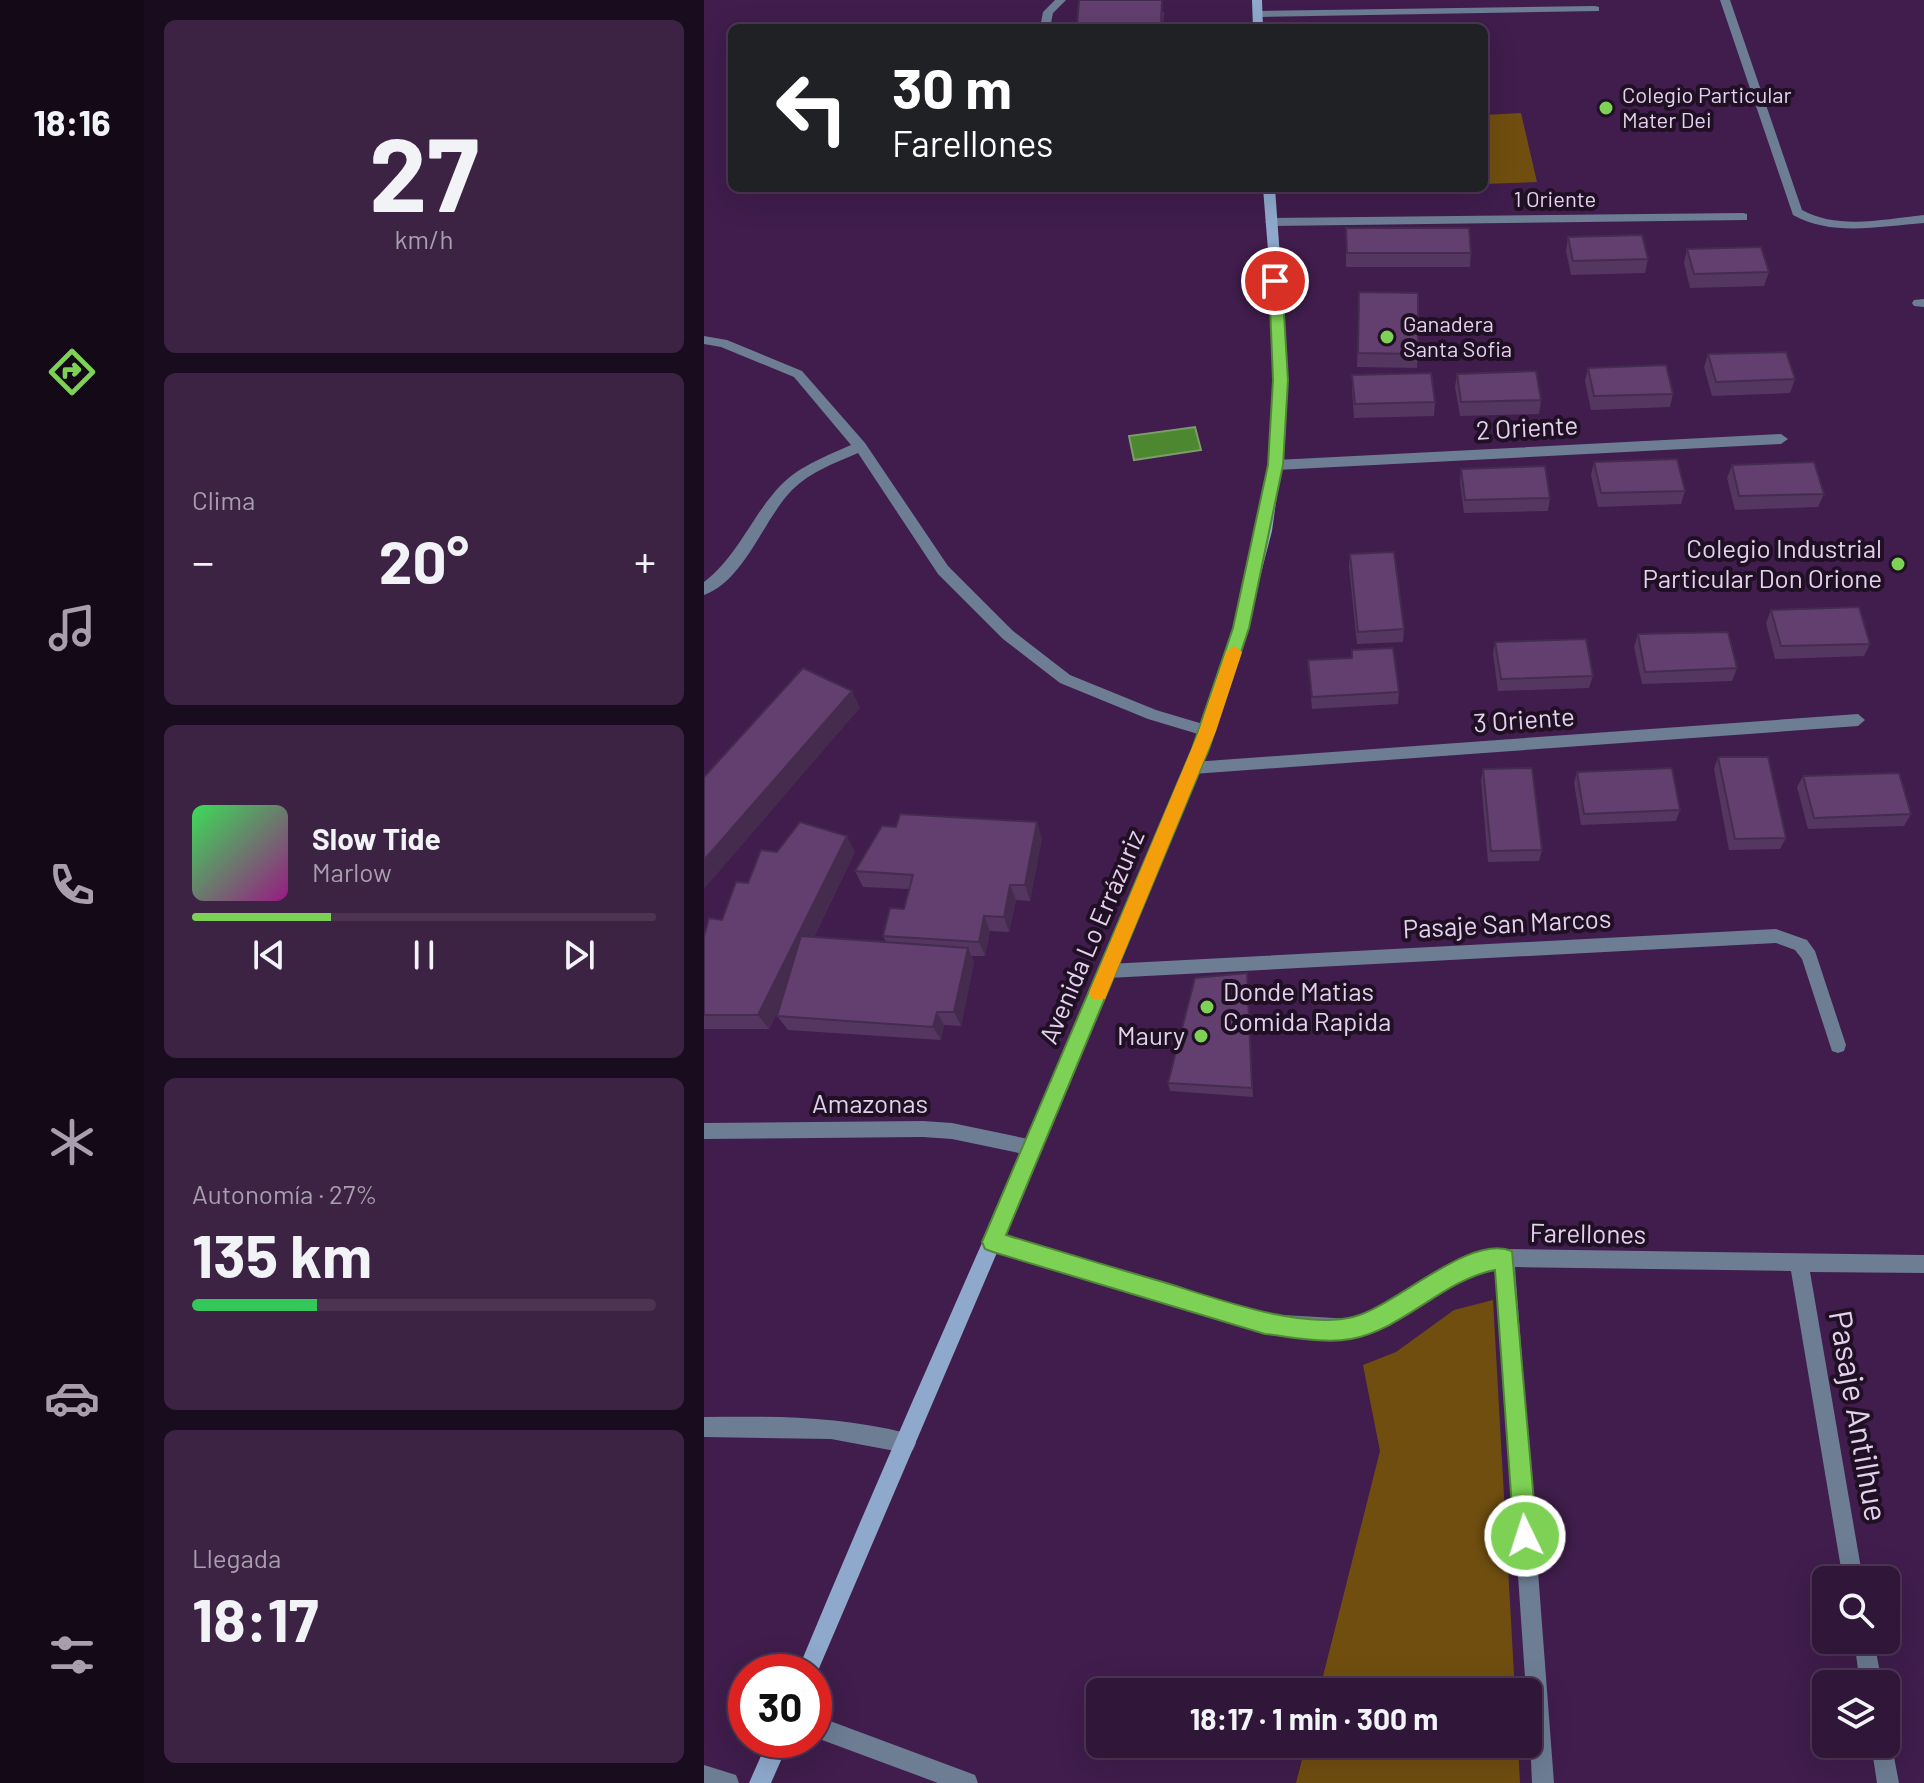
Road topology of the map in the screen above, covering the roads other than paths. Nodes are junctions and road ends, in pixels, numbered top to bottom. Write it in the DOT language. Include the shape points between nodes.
graph roads {
  1 [pos="1061,0"];
  2 [pos="1257,0"];
  3 [pos="1725,0"];
  4 [pos="1595,9"];
  5 [pos="1258,14"];
  6 [pos="1046,24"];
  7 [pos="1258,24"];
  8 [pos="1269,192"];
  9 [pos="1743,217"];
  10 [pos="1924,219"];
  11 [pos="1271,222"];
  12 [pos="704,340"];
  13 [pos="1781,439"];
  14 [pos="860,446"];
  15 [pos="1276,465"];
  16 [pos="704,590"];
  17 [pos="1858,720"];
  18 [pos="1208,731"];
  19 [pos="1193,768"];
  20 [pos="1108,971"];
  21 [pos="1838,1045"];
  22 [pos="704,1131"];
  23 [pos="1033,1148"];
  24 [pos="993,1242"];
  25 [pos="1505,1258"];
  26 [pos="1799,1264"];
  27 [pos="1924,1264"];
  28 [pos="704,1427"];
  29 [pos="906,1443"];
  30 [pos="1851,1566"];
  31 [pos="816,1654"];
  32 [pos="832,1733"];
  33 [pos="771,1758"];
  34 [pos="1884,1758"];
  35 [pos="704,1776"];
  36 [pos="728,1783"];
  37 [pos="760,1783"];
  38 [pos="967,1783"];
  39 [pos="1543,1783"];
  40 [pos="1888,1783"];
  1 -- 6 [label="street" via="1048,12"];
  2 -- 5 [label="main road"];
  3 -- 10 [label="street" via="1797,212 1825,225"];
  4 -- 5 [label="street"];
  5 -- 7 [label="main road"];
  8 -- 11 [label="main road, Avenida Lo Errázuriz"];
  9 -- 11 [label="street, 1 Oriente"];
  11 -- 15 [label="main road, Avenida Lo Errázuriz" via="1281,380"];
  12 -- 14 [label="street" via="798,374"];
  13 -- 15 [label="street, 2 Oriente"];
  14 -- 16 [label="street" via="802,475 782,492 725,575"];
  14 -- 18 [label="street" via="943,570 1008,635 1065,679"];
  15 -- 18 [label="main road, Avenida Lo Errázuriz" via="1241,628"];
  17 -- 19 [label="street, 3 Oriente"];
  18 -- 19 [label="main road, Avenida Lo Errázuriz"];
  19 -- 20 [label="main road, Avenida Lo Errázuriz"];
  20 -- 21 [label="street, Pasaje San Marcos" via="1776,936 1801,945 1809,956"];
  20 -- 23 [label="main road, Avenida Lo Errázuriz"];
  22 -- 23 [label="street, Amazonas" via="923,1129"];
  23 -- 24 [label="main road, Avenida Lo Errázuriz"];
  24 -- 25 [label="street, Farellones" via="1265,1323 1312,1328 1352,1328 1387,1314 1472,1264"];
  24 -- 29 [label="main road, Avenida Lo Errázuriz"];
  25 -- 26 [label="street, Farellones"];
  25 -- 39 [label="street"];
  26 -- 27 [label="street, Farellones"];
  26 -- 30 [label="street, Pasaje Antilhue"];
  28 -- 29 [label="street" via="812,1425"];
  29 -- 31 [label="main road, Avenida Lo Errázuriz"];
  32 -- 38 [label="street"];
  33 -- 37 [label="main road"];
  34 -- 40 [label="street"];
  35 -- 36 [label="street"];
}
